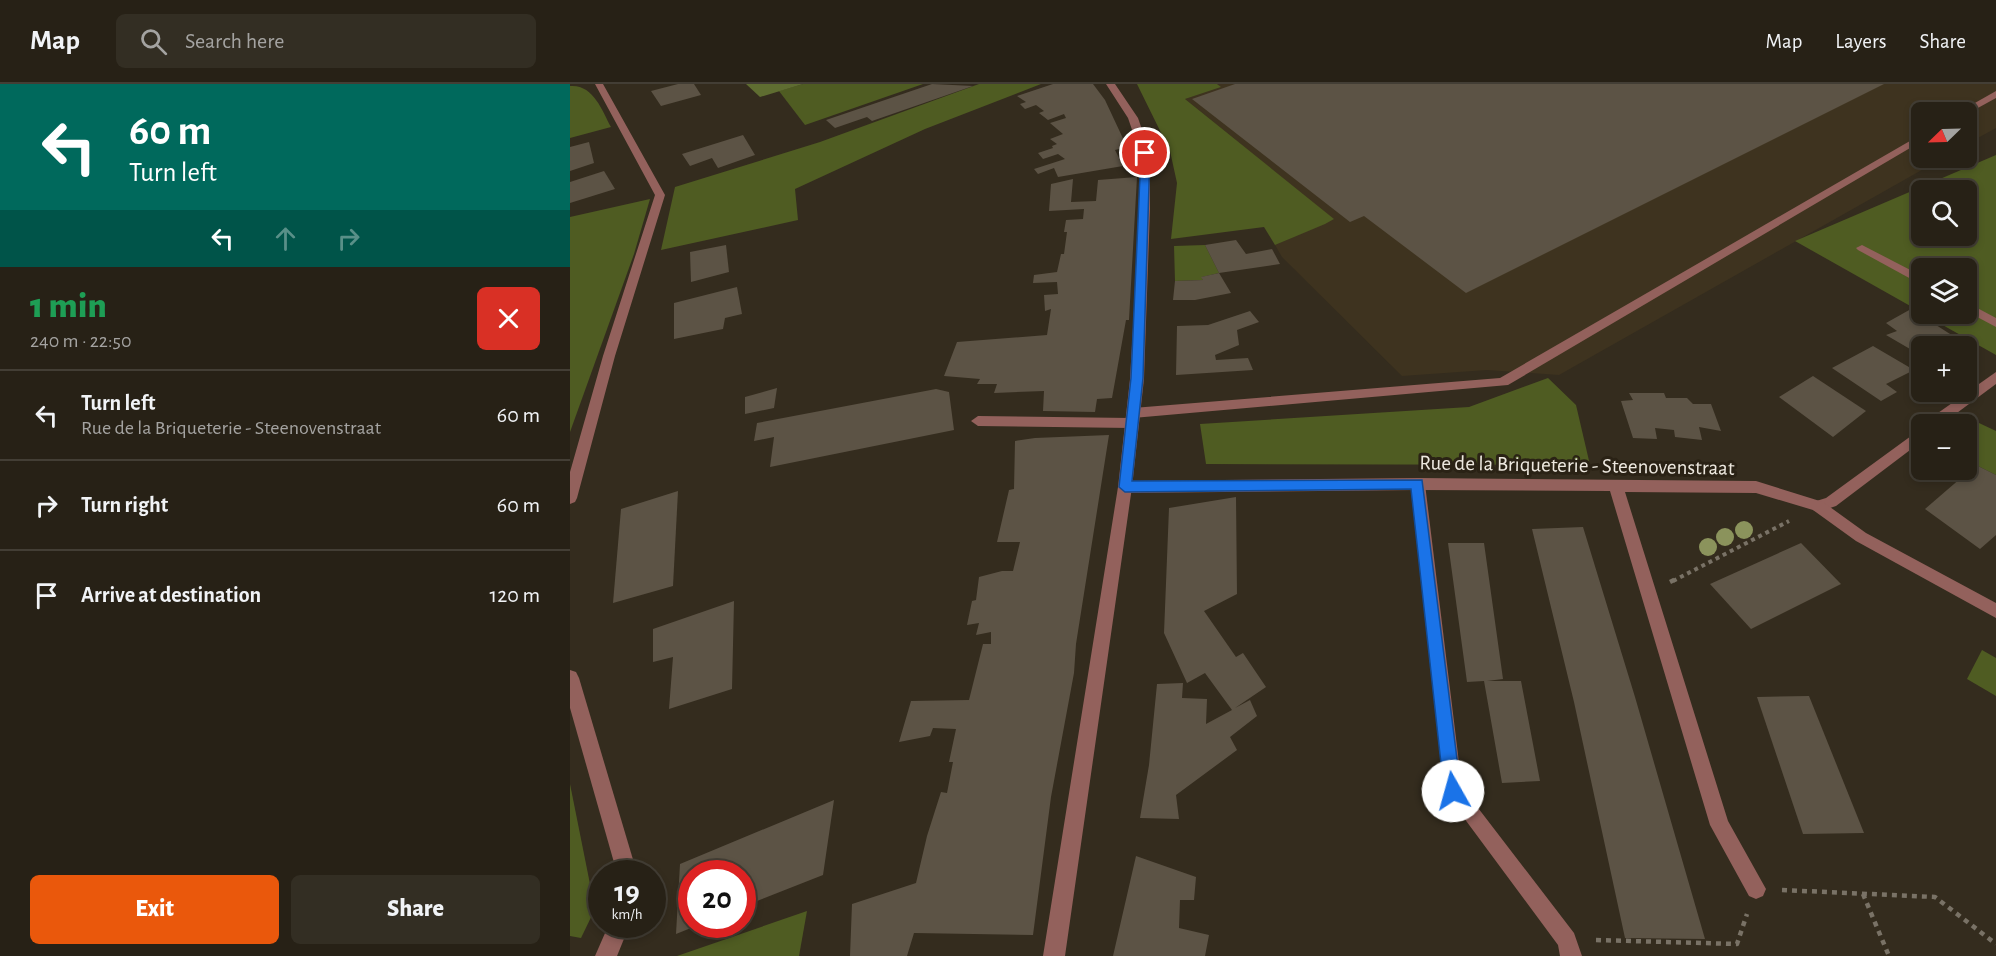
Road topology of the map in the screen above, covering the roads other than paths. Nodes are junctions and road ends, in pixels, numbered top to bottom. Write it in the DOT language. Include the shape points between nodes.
graph roads {
  1 [pos="599,84"];
  2 [pos="1110,84"];
  3 [pos="1996,94"];
  4 [pos="1977,105"];
  5 [pos="1911,143"];
  6 [pos="1862,248"];
  7 [pos="1911,275"];
  8 [pos="1977,312"];
  9 [pos="1996,322"];
  10 [pos="1996,377"];
  11 [pos="1946,414"];
  12 [pos="1132,418"];
  13 [pos="978,421"];
  14 [pos="1911,442"];
  15 [pos="1418,484"];
  16 [pos="1616,486"];
  17 [pos="1125,487"];
  18 [pos="570,498"];
  19 [pos="1818,506"];
  20 [pos="1996,611"];
  21 [pos="570,678"];
  22 [pos="623,860"];
  23 [pos="1756,889"];
  24 [pos="614,938"];
  25 [pos="1569,948"];
  26 [pos="606,956"];
  27 [pos="1054,956"];
  1 -- 18 [label="street" via="660,195 609,356"];
  2 -- 12 [label="street" via="1133,118 1145,153 1137,378"];
  3 -- 4 [label="street"];
  5 -- 12 [label="street" via="1503,382"];
  6 -- 7 [label="street"];
  8 -- 9 [label="street"];
  10 -- 11 [label="street"];
  12 -- 13 [label="street"];
  12 -- 17 [label="street"];
  14 -- 19 [label="street" via="1831,502"];
  15 -- 16 [label="street, Rue de la Briqueterie - Steenovenstraat"];
  15 -- 17 [label="street, Rue de la Briqueterie - Steenovenstraat"];
  15 -- 25 [label="street" via="1453,791"];
  16 -- 19 [label="street, Rue de la Briqueterie - Steenovenstraat" via="1756,487"];
  16 -- 23 [label="street" via="1720,825"];
  17 -- 27 [label="street"];
  19 -- 20 [label="street, Rue de la Briqueterie - Steenovenstraat" via="1861,537"];
  21 -- 22 [label="street"];
  24 -- 26 [label="street"];
}
